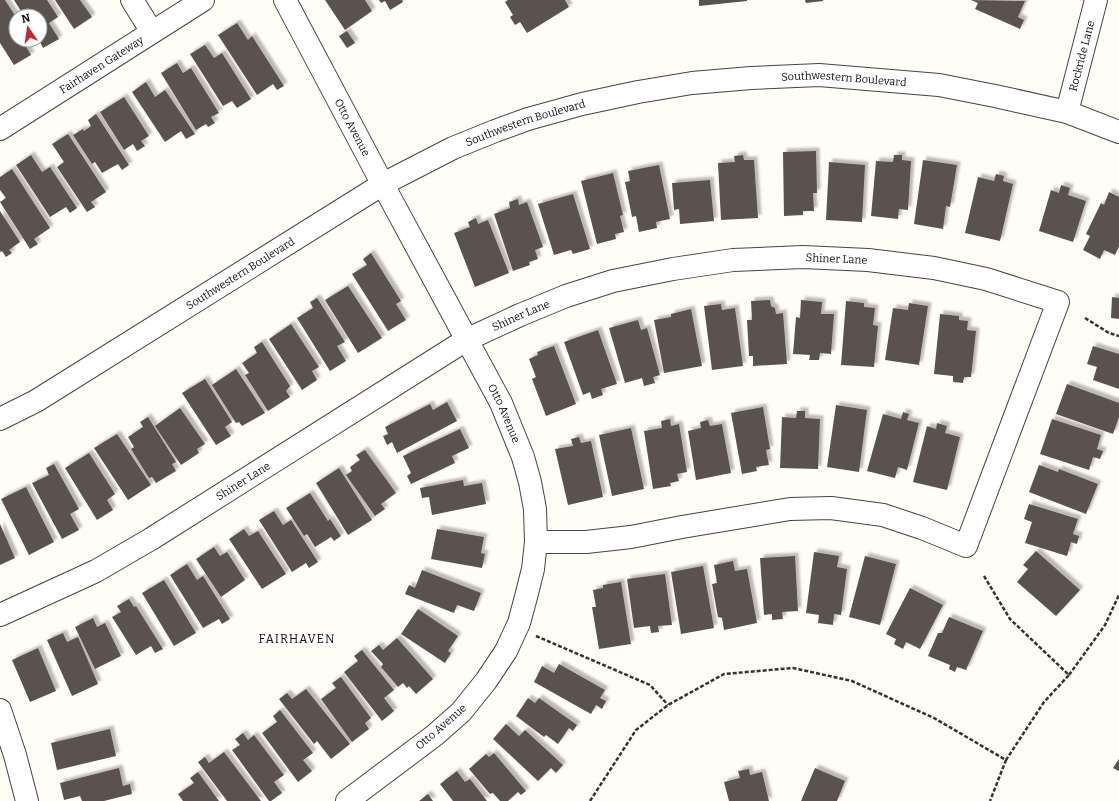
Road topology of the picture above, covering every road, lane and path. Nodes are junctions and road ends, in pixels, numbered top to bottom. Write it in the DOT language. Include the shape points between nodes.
graph roads {
  1 [pos="132,0"];
  2 [pos="203,0"];
  3 [pos="285,0"];
  4 [pos="1096,0"];
  5 [pos="152,32"];
  6 [pos="1067,112"];
  7 [pos="0,129"];
  8 [pos="1119,132"];
  9 [pos="383,184"];
  10 [pos="1085,318"];
  11 [pos="1119,336"];
  12 [pos="466,340"];
  13 [pos="0,420"];
  14 [pos="536,542"];
  15 [pos="984,576"];
  16 [pos="1119,595"];
  17 [pos="0,615"];
  18 [pos="533,635"];
  19 [pos="1069,675"];
  20 [pos="668,705"];
  21 [pos="0,710"];
  22 [pos="1006,760"];
  23 [pos="27,801"];
  24 [pos="348,801"];
  25 [pos="590,801"];
  26 [pos="990,801"];
  1 -- 5 [label="street"];
  2 -- 5 [label="street, Fairhaven Gateway"];
  3 -- 9 [label="street, Otto Avenue"];
  4 -- 6 [label="street, Rockride Lane"];
  5 -- 7 [label="street, Fairhaven Gateway"];
  6 -- 8 [label="street, Southwestern Boulevard"];
  6 -- 9 [label="street, Southwestern Boulevard" via="939,85 820,75 692,83 582,104 528,120 453,148"];
  9 -- 12 [label="street, Otto Avenue"];
  9 -- 13 [label="street, Southwestern Boulevard" via="36,401"];
  10 -- 11 [label="path" via="1109,333"];
  12 -- 14 [label="street, Otto Avenue" via="501,403 523,457 535,509"];
  12 -- 14 [label="street, Shiner Lane" via="566,296 613,282 673,269 733,260 803,257 868,260 934,268 986,279 1058,302 966,546 883,515 831,508 790,508 631,537 586,542"];
  12 -- 17 [label="street, Shiner Lane" via="151,539 96,571"];
  14 -- 24 [label="street, Otto Avenue" via="533,569 519,623 506,651 486,681 461,712 435,735"];
  15 -- 19 [label="path" via="1010,619"];
  16 -- 19 [label="path" via="1105,624"];
  18 -- 20 [label="path" via="650,685"];
  19 -- 22 [label="path" via="1044,702"];
  20 -- 22 [label="path" via="724,674 793,668 852,681 934,718"];
  20 -- 25 [label="path" via="636,730"];
  21 -- 23 [label="street"];
  22 -- 26 [label="path"];
}
